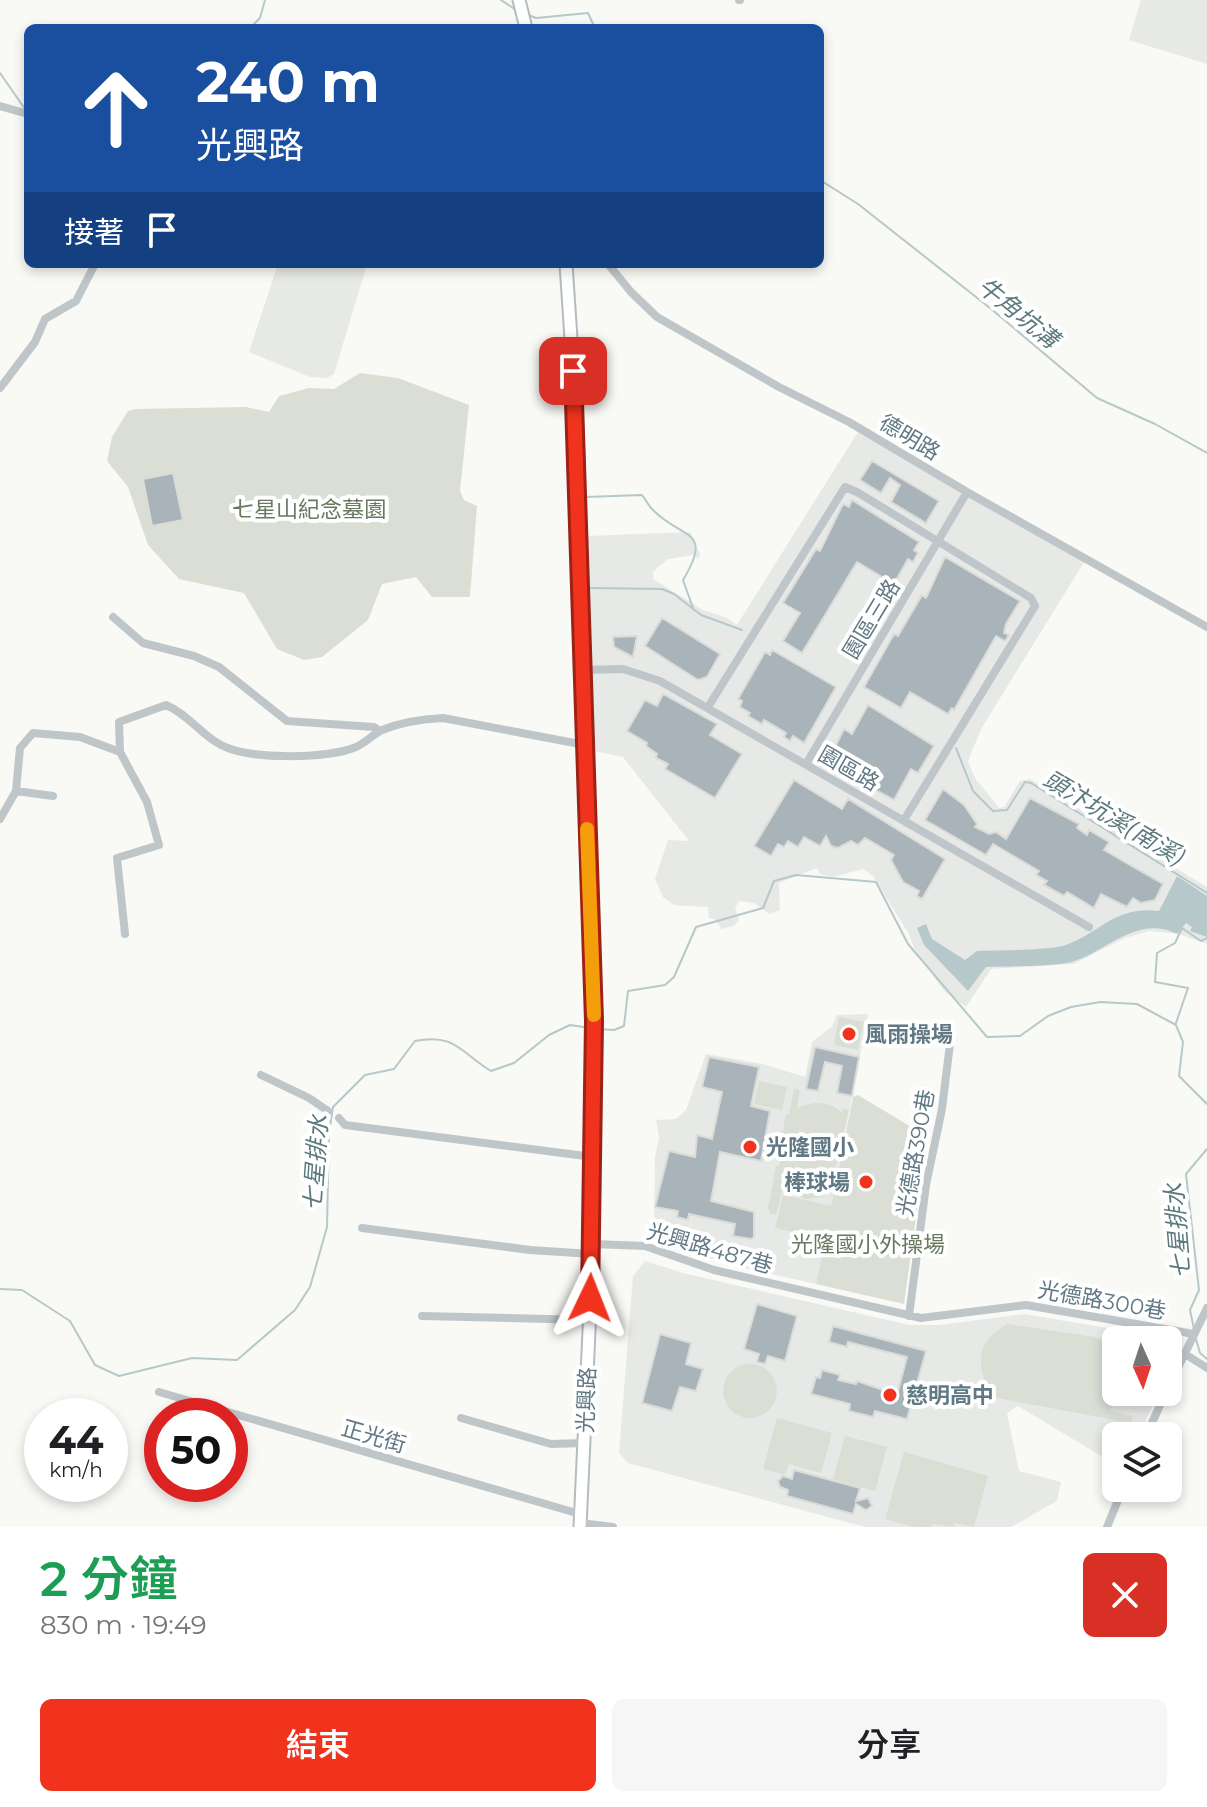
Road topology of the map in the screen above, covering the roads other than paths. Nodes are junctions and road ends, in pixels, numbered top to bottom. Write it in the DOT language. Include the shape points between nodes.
graph roads {
  1 [pos="519,0"];
  2 [pos="525,24"];
  3 [pos="0,106"];
  4 [pos="24,113"];
  5 [pos="93,268"];
  6 [pos="566,268"];
  7 [pos="611,268"];
  8 [pos="0,388"];
  9 [pos="967,492"];
  10 [pos="938,541"];
  11 [pos="113,617"];
  12 [pos="1207,627"];
  13 [pos="583,670"];
  14 [pos="708,707"];
  15 [pos="380,731"];
  16 [pos="585,745"];
  17 [pos="120,752"];
  18 [pos="806,764"];
  19 [pos="16,791"];
  20 [pos="53,796"];
  21 [pos="0,819"];
  22 [pos="904,820"];
  23 [pos="1089,927"];
  24 [pos="125,934"];
  25 [pos="950,1044"];
  26 [pos="261,1075"];
  27 [pos="328,1111"];
  28 [pos="339,1118"];
  29 [pos="593,1157"];
  30 [pos="362,1228"];
  31 [pos="592,1249"];
  32 [pos="1207,1308"];
  33 [pos="422,1316"];
  34 [pos="909,1316"];
  35 [pos="589,1320"];
  36 [pos="1194,1334"];
  37 [pos="1185,1354"];
  38 [pos="1182,1360"];
  39 [pos="1207,1368"];
  40 [pos="159,1392"];
  41 [pos="461,1418"];
  42 [pos="584,1443"];
  43 [pos="1117,1502"];
  44 [pos="580,1521"];
  45 [pos="613,1527"];
  46 [pos="1107,1527"];
  1 -- 2 [label="main road"];
  3 -- 4 [label="street"];
  5 -- 8 [label="street" via="76,301 45,319 35,342"];
  6 -- 13 [label="main road" via="577,428"];
  7 -- 9 [label="street, 德明路" via="657,317"];
  9 -- 10 [label="street, 園區三路"];
  9 -- 12 [label="street, 德明路"];
  10 -- 14 [label="street" via="845,487"];
  10 -- 18 [label="street, 園區三路"];
  10 -- 22 [label="street" via="1031,598 1035,606"];
  11 -- 15 [label="street" via="143,643 219,667 287,721"];
  13 -- 14 [label="street, 園區路" via="633,670"];
  13 -- 16 [label="main road"];
  14 -- 18 [label="street, 園區路"];
  15 -- 16 [label="street" via="443,718"];
  15 -- 17 [label="street" via="357,747 332,752 244,753 220,745 166,705 119,722"];
  16 -- 29 [label="main road, 光興路"];
  17 -- 19 [label="street" via="80,737 33,733 20,748"];
  17 -- 24 [label="street" via="147,802 159,845 117,858"];
  18 -- 22 [label="street, 園區路"];
  19 -- 20 [label="street"];
  19 -- 21 [label="street"];
  22 -- 23 [label="street, 園區路"];
  25 -- 34 [label="street, 光德路390巷"];
  26 -- 27 [label="street"];
  28 -- 29 [label="street" via="345,1125"];
  29 -- 31 [label="main road, 光興路"];
  30 -- 31 [label="street, 光興路487巷" via="530,1250"];
  31 -- 34 [label="street, 光興路487巷" via="645,1246 714,1270"];
  31 -- 35 [label="main road, 光興路"];
  32 -- 36 [label="street"];
  33 -- 35 [label="street"];
  34 -- 36 [label="street, 光德路300巷" via="1026,1305"];
  35 -- 42 [label="main road, 光興路"];
  36 -- 37 [label="street"];
  37 -- 38 [label="street"];
  37 -- 39 [label="street"];
  40 -- 44 [label="street, 正光街"];
  41 -- 42 [label="street" via="551,1444"];
  42 -- 44 [label="main road, 光興路"];
  43 -- 46 [label="street"];
  44 -- 45 [label="street, 正光街"];
}
